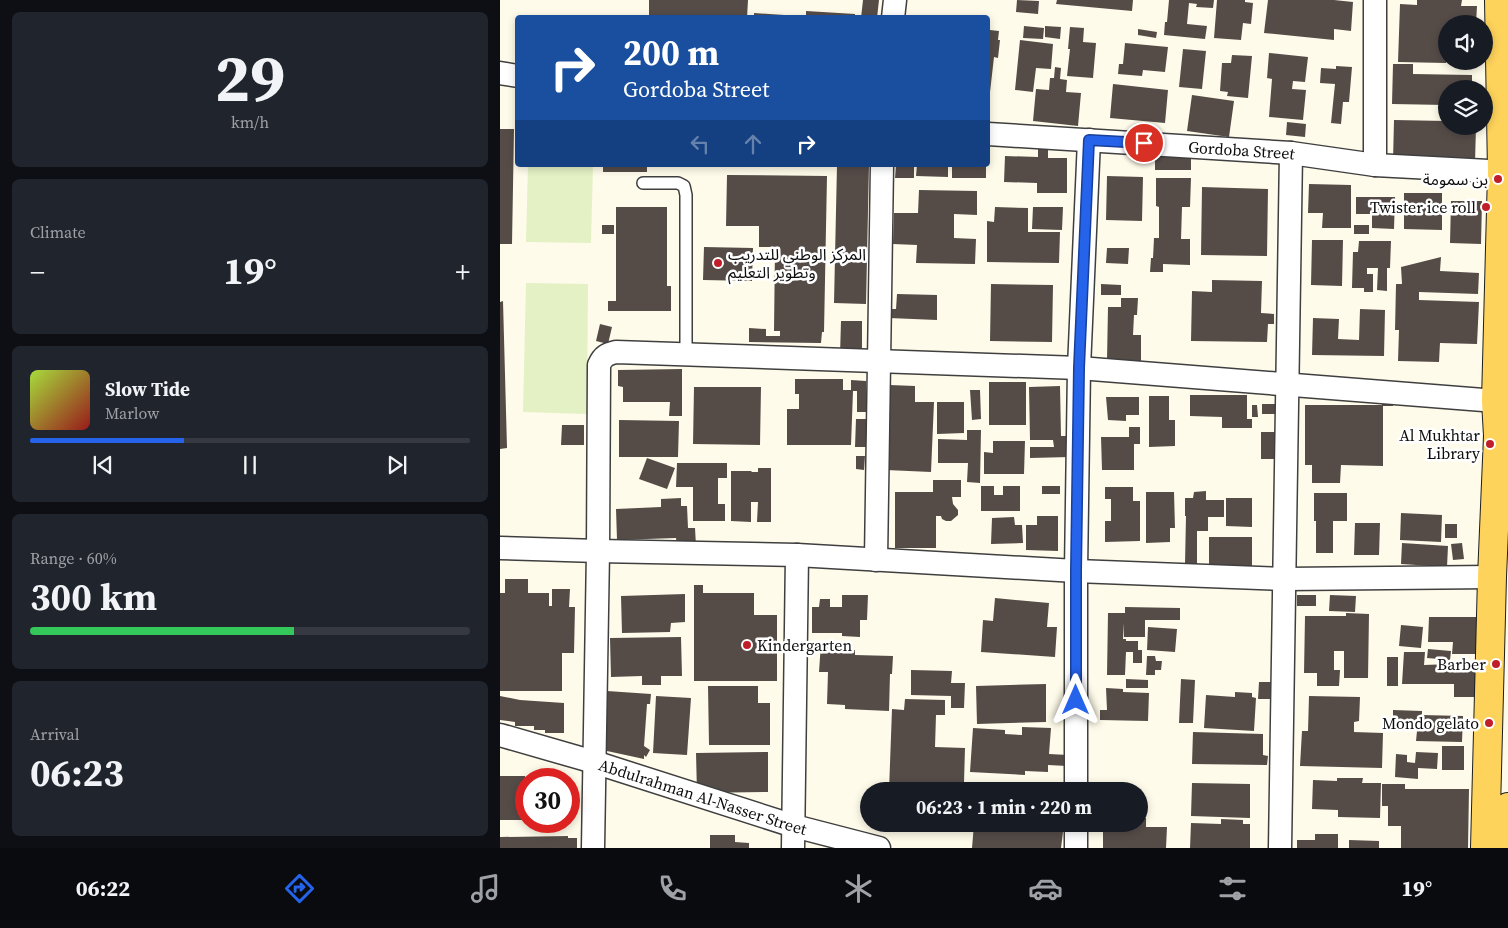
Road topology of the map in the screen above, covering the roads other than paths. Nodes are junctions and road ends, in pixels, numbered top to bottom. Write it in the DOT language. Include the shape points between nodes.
graph roads {
  1 [pos="895,0"];
  2 [pos="1375,0"];
  3 [pos="1499,0"];
  4 [pos="893,15"];
  5 [pos="500,73"];
  6 [pos="515,76"];
  7 [pos="990,134"];
  8 [pos="1089,140"];
  9 [pos="1291,153"];
  10 [pos="1374,165"];
  11 [pos="882,167"];
  12 [pos="1505,172"];
  13 [pos="642,184"];
  14 [pos="686,354"];
  15 [pos="878,361"];
  16 [pos="1079,368"];
  17 [pos="1287,385"];
  18 [pos="1496,401"];
  19 [pos="1503,436"];
  20 [pos="500,548"];
  21 [pos="598,552"];
  22 [pos="797,555"];
  23 [pos="876,560"];
  24 [pos="1076,571"];
  25 [pos="1492,577"];
  26 [pos="1285,579"];
  27 [pos="500,735"];
  28 [pos="594,762"];
  29 [pos="1076,782"];
  30 [pos="1508,808"];
  31 [pos="1076,832"];
  32 [pos="794,837"];
  33 [pos="593,848"];
  34 [pos="879,848"];
  35 [pos="1076,848"];
  36 [pos="1280,848"];
  37 [pos="1485,848"];
  38 [pos="1507,848"];
  1 -- 4 [label="street"];
  2 -- 10 [label="street"];
  3 -- 12 [label="main road"];
  5 -- 6 [label="street"];
  7 -- 8 [label="street, Gordoba Street"];
  8 -- 9 [label="street, Gordoba Street"];
  8 -- 16 [label="street"];
  9 -- 10 [label="street, Gordoba Street"];
  9 -- 17 [label="street"];
  10 -- 12 [label="street, Gordoba Street"];
  11 -- 15 [label="street"];
  12 -- 18 [label="main road"];
  13 -- 14 [label="lane" via="678,183 684,186"];
  14 -- 15 [label="street"];
  14 -- 21 [label="street" via="616,352 602,358 599,365"];
  15 -- 16 [label="street"];
  15 -- 23 [label="street"];
  16 -- 17 [label="street"];
  16 -- 24 [label="street"];
  17 -- 18 [label="street"];
  17 -- 26 [label="street"];
  18 -- 19 [label="main road"];
  19 -- 25 [label="main road"];
  20 -- 21 [label="street"];
  21 -- 22 [label="street"];
  21 -- 28 [label="street"];
  22 -- 23 [label="street"];
  22 -- 32 [label="street"];
  23 -- 24 [label="street"];
  24 -- 26 [label="street"];
  24 -- 29 [label="street"];
  25 -- 26 [label="street"];
  25 -- 37 [label="main road"];
  26 -- 36 [label="street"];
  27 -- 28 [label="street, Abdulrahman Al-Nasser Street"];
  28 -- 32 [label="street, Abdulrahman Al-Nasser Street"];
  28 -- 33 [label="street"];
  30 -- 38 [label="main road"];
  31 -- 35 [label="street"];
  32 -- 34 [label="street, Abdulrahman Al-Nasser Street"];
}
